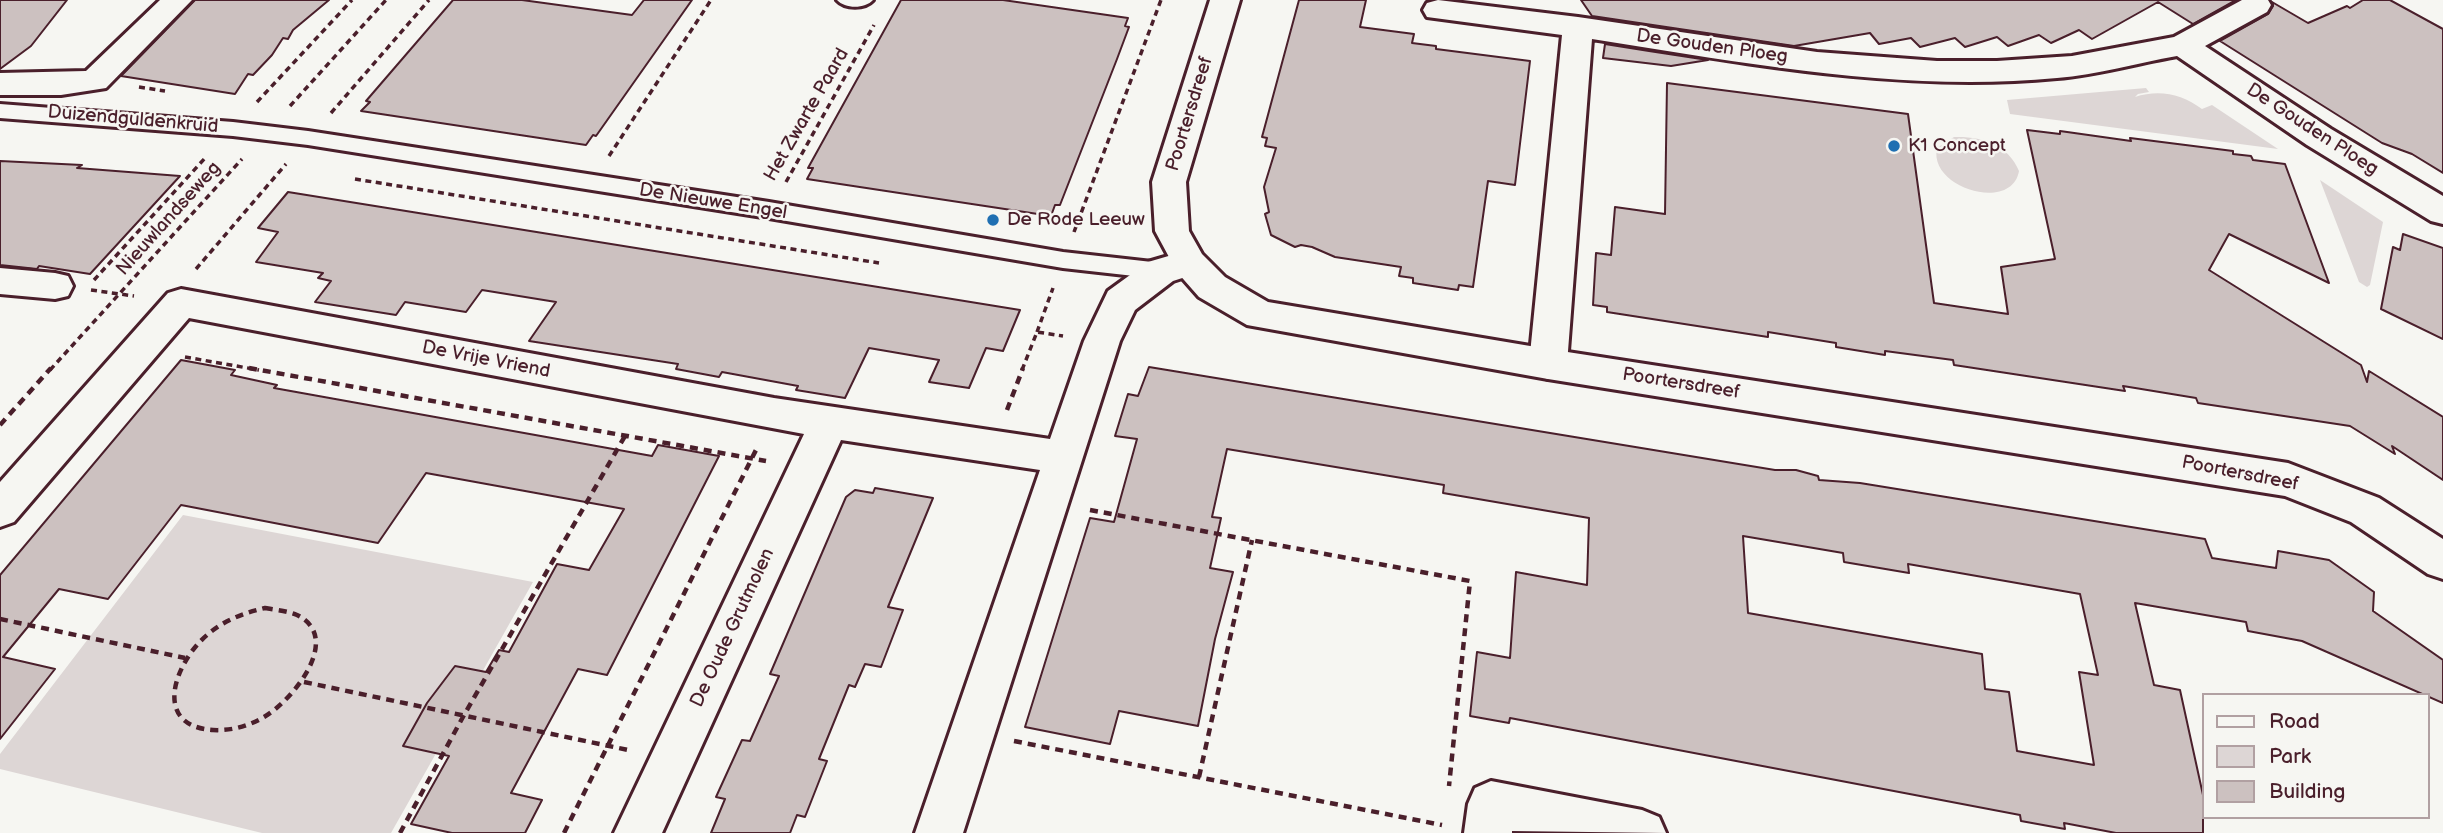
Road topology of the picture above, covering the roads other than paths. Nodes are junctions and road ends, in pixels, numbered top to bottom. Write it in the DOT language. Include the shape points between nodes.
graph roads {
  1 [pos="177,0"];
  2 [pos="848,0"];
  3 [pos="863,0"];
  4 [pos="1225,0"];
  5 [pos="2256,5"];
  6 [pos="1438,10"];
  7 [pos="1578,27"];
  8 [pos="2182,45"];
  9 [pos="0,84"];
  10 [pos="0,111"];
  11 [pos="265,133"];
  12 [pos="2443,212"];
  13 [pos="1175,267"];
  14 [pos="0,281"];
  15 [pos="55,286"];
  16 [pos="1548,364"];
  17 [pos="829,423"];
  18 [pos="1063,457"];
  19 [pos="0,510"];
  20 [pos="2443,562"];
  21 [pos="638,833"];
  22 [pos="939,833"];
  23 [pos="1488,833"];
  24 [pos="1642,833"];
  1 -- 9 [label="street" via="95,81"];
  2 -- 3 [label="lane"];
  4 -- 13 [label="street, Poortersdreef" via="1169,182"];
  5 -- 8 [label="street, De Gouden Ploeg"];
  6 -- 7 [label="street, De Gouden Ploeg"];
  7 -- 8 [label="street, De Gouden Ploeg" via="1826,64 1948,72 2058,68"];
  7 -- 16 [label="street"];
  8 -- 12 [label="street, De Gouden Ploeg"];
  10 -- 11 [label="lane, Duizendguldenkruid"];
  11 -- 13 [label="lane, De Nieuwe Engel" via="1063,260"];
  13 -- 16 [label="street, Poortersdreef" via="1260,314"];
  13 -- 18 [label="street" via="1121,301 1102,341"];
  14 -- 15 [label="street"];
  16 -- 20 [label="street, Poortersdreef" via="2288,480 2365,510"];
  17 -- 18 [label="street, De Vrije Vriend"];
  17 -- 19 [label="street, De Vrije Vriend" via="181,303"];
  17 -- 21 [label="street, De Oude Grutmolen"];
  18 -- 22 [label="street"];
  23 -- 24 [label="street" via="1491,804"];
}
